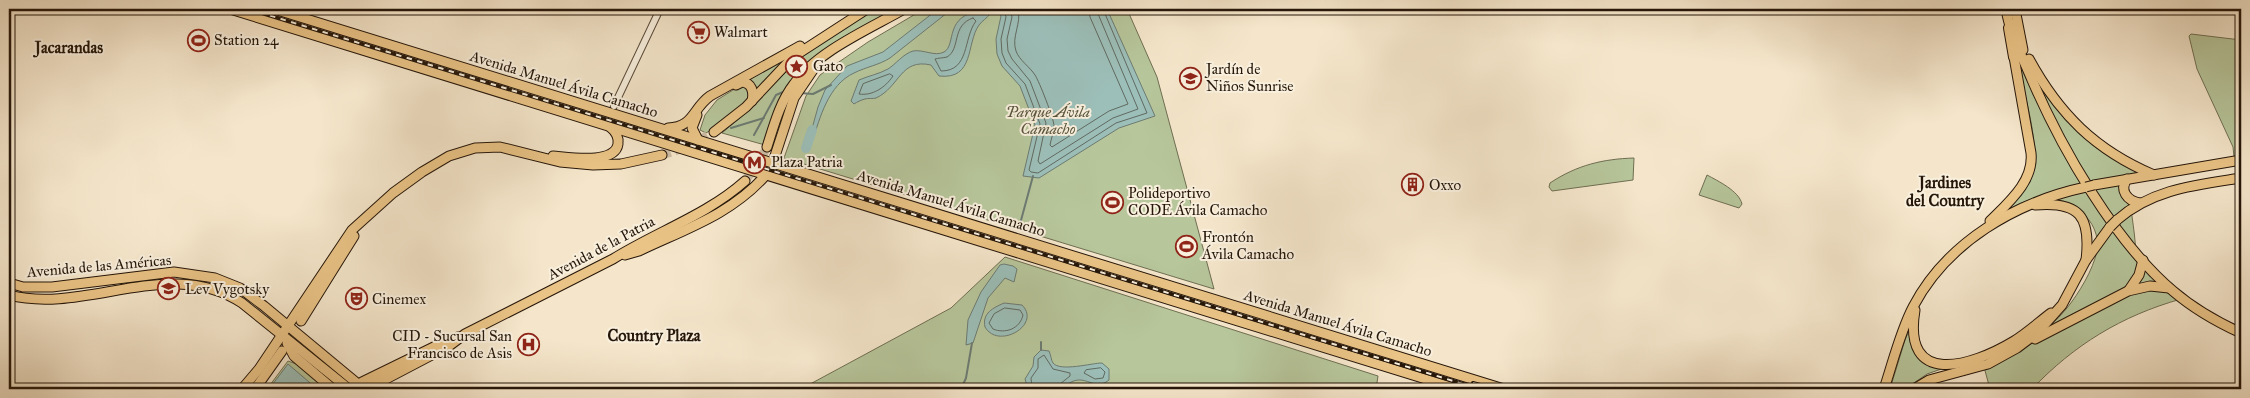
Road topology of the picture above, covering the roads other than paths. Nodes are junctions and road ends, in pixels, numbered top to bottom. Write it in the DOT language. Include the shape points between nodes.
graph roads {
  1 [pos="230,9"];
  2 [pos="274,9"];
  3 [pos="660,9"];
  4 [pos="867,9"];
  5 [pos="895,9"];
  6 [pos="904,9"];
  7 [pos="2006,9"];
  8 [pos="2015,9"];
  9 [pos="871,28"];
  10 [pos="2009,28"];
  11 [pos="817,40"];
  12 [pos="2022,45"];
  13 [pos="834,50"];
  14 [pos="2014,57"];
  15 [pos="2025,63"];
  16 [pos="752,101"];
  17 [pos="614,106"];
  18 [pos="607,125"];
  19 [pos="662,128"];
  20 [pos="714,132"];
  21 [pos="698,140"];
  22 [pos="767,147"];
  23 [pos="533,154"];
  24 [pos="662,155"];
  25 [pos="2241,160"];
  26 [pos="773,162"];
  27 [pos="2154,175"];
  28 [pos="765,176"];
  29 [pos="2127,178"];
  30 [pos="2241,178"];
  31 [pos="825,179"];
  32 [pos="745,181"];
  33 [pos="801,187"];
  34 [pos="2140,203"];
  35 [pos="2026,206"];
  36 [pos="375,208"];
  37 [pos="1981,230"];
  38 [pos="613,259"];
  39 [pos="2086,260"];
  40 [pos="2143,260"];
  41 [pos="9,283"];
  42 [pos="2169,288"];
  43 [pos="2128,290"];
  44 [pos="9,295"];
  45 [pos="1919,297"];
  46 [pos="2062,305"];
  47 [pos="1912,308"];
  48 [pos="301,321"];
  49 [pos="287,326"];
  50 [pos="2241,333"];
  51 [pos="284,338"];
  52 [pos="2024,344"];
  53 [pos="282,351"];
  54 [pos="1395,356"];
  55 [pos="1375,363"];
  56 [pos="1948,375"];
  57 [pos="364,387"];
  58 [pos="242,389"];
  59 [pos="255,389"];
  60 [pos="333,389"];
  61 [pos="349,389"];
  62 [pos="1458,389"];
  63 [pos="1504,389"];
  64 [pos="1879,389"];
  65 [pos="1884,389"];
  66 [pos="1914,389"];
  67 [pos="1923,389"];
  1 -- 18 [label="main road, Avenida Manuel Ávila Camacho"];
  2 -- 19 [label="main road, Avenida Manuel Ávila Camacho"];
  3 -- 17 [label="street"];
  4 -- 11 [label="main road"];
  5 -- 9 [label="main road"];
  6 -- 9 [label="main road"];
  7 -- 10 [label="main road"];
  8 -- 12 [label="main road"];
  9 -- 13 [label="main road"];
  10 -- 14 [label="highway"];
  10 -- 15 [label="main road"];
  11 -- 16 [label="main road" via="784,66"];
  11 -- 19 [label="main road" via="784,54 710,96 683,125"];
  12 -- 15 [label="main road"];
  12 -- 27 [label="main road" via="2050,95 2071,120 2100,146"];
  13 -- 22 [label="main road" via="807,68 793,84"];
  13 -- 26 [label="main road" via="798,90"];
  14 -- 37 [label="main road" via="2031,153 2030,171 2021,187"];
  15 -- 40 [label="main road" via="2077,167 2098,202"];
  16 -- 20 [label="main road"];
  16 -- 21 [label="main road" via="751,88 743,82 709,100 693,125"];
  18 -- 23 [label="main road" via="619,141 615,152 607,157"];
  18 -- 28 [label="main road, Avenida Manuel Ávila Camacho"];
  19 -- 21 [label="main road, Avenida Manuel Ávila Camacho"];
  21 -- 26 [label="main road, Avenida Manuel Ávila Camacho"];
  23 -- 24 [label="main road" via="560,162 592,165 621,164"];
  23 -- 36 [label="main road" via="512,148 486,147 455,153 422,172"];
  25 -- 27 [label="main road"];
  26 -- 31 [label="main road, Avenida Manuel Ávila Camacho"];
  27 -- 29 [label="main road"];
  28 -- 33 [label="main road, Avenida Manuel Ávila Camacho"];
  28 -- 38 [label="main road" via="729,208 639,251"];
  29 -- 34 [label="main road" via="2125,194 2131,201"];
  29 -- 35 [label="main road" via="2052,195"];
  30 -- 34 [label="main road" via="2186,186"];
  31 -- 33 [label="main road" via="833,184 832,192"];
  31 -- 54 [label="main road, Avenida Manuel Ávila Camacho"];
  32 -- 38 [label="main road, Avenida de la Patria" via="716,204"];
  33 -- 55 [label="main road, Avenida Manuel Ávila Camacho"];
  34 -- 39 [label="main road, bridge" via="2110,227"];
  35 -- 37 [label="main road"];
  35 -- 39 [label="main road" via="2060,204 2080,216 2087,231"];
  36 -- 48 [label="main road"];
  36 -- 49 [label="main road" via="343,242"];
  37 -- 45 [label="main road" via="1939,268"];
  38 -- 57 [label="main road, Avenida de la Patria" via="466,334 446,340"];
  39 -- 46 [label="main road"];
  40 -- 42 [label="main road"];
  40 -- 43 [label="main road" via="2139,275"];
  41 -- 49 [label="main road, Avenida de las Américas" via="23,287 52,287 189,272 240,288"];
  42 -- 43 [label="main road" via="2150,286"];
  42 -- 50 [label="main road" via="2217,322"];
  43 -- 52 [label="main road"];
  44 -- 51 [label="main road, Avenida de las Américas" via="48,300 160,284 198,285 235,298"];
  45 -- 46 [label="main road" via="1914,325 1916,348 1925,359 1946,364 1973,360 2006,346"];
  45 -- 47 [label="main road"];
  46 -- 52 [label="main road"];
  47 -- 64 [label="main road" via="1890,352"];
  47 -- 65 [label="main road"];
  49 -- 51 [label="main road"];
  49 -- 57 [label="main road, Avenida de las Américas"];
  51 -- 58 [label="main road"];
  51 -- 60 [label="main road" via="294,356"];
  51 -- 61 [label="main road, Avenida de las Américas"];
  52 -- 56 [label="main road" via="1988,364"];
  53 -- 59 [label="main road"];
  54 -- 55 [label="main road"];
  54 -- 63 [label="main road, Avenida Manuel Ávila Camacho"];
  55 -- 62 [label="main road, Avenida Manuel Ávila Camacho"];
  56 -- 66 [label="main road" via="1929,380"];
  56 -- 67 [label="main road"];
}
